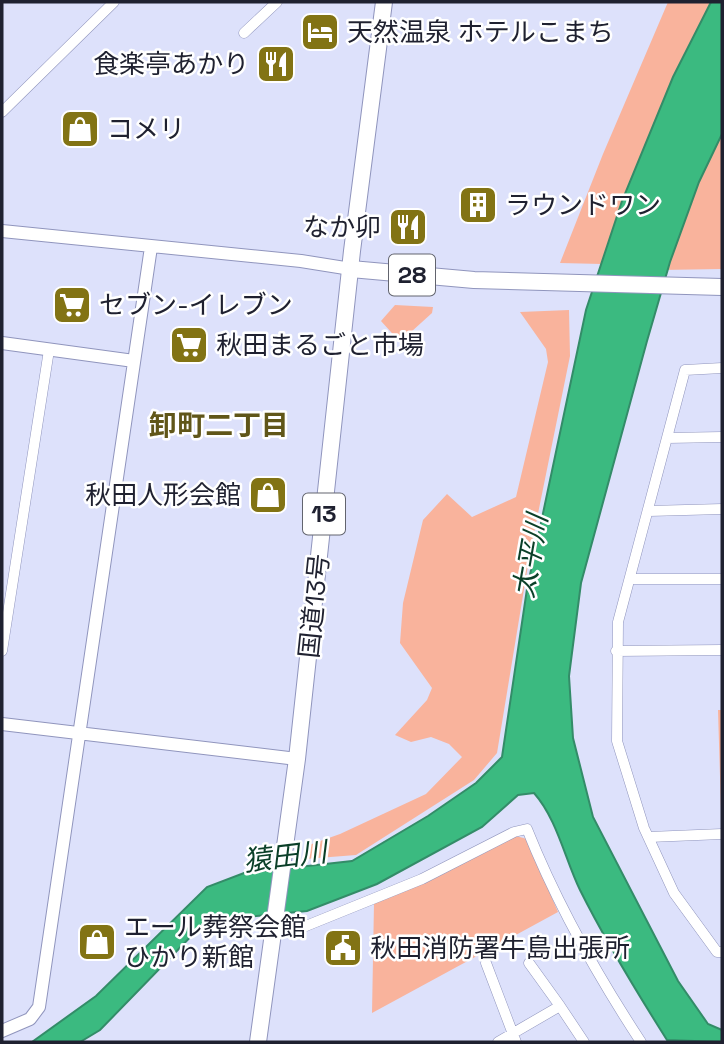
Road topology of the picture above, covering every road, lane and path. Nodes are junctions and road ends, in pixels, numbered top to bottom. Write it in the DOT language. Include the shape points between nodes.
graph roads {
  1 [pos="114,2"];
  2 [pos="277,2"];
  3 [pos="384,2"];
  4 [pos="244,33"];
  5 [pos="2,112"];
  6 [pos="2,231"];
  7 [pos="151,247"];
  8 [pos="351,269"];
  9 [pos="722,287"];
  10 [pos="2,343"];
  11 [pos="49,350"];
  12 [pos="134,361"];
  13 [pos="722,368"];
  14 [pos="722,437"];
  15 [pos="667,438"];
  16 [pos="722,509"];
  17 [pos="649,511"];
  18 [pos="630,579"];
  19 [pos="722,579"];
  20 [pos="722,650"];
  21 [pos="2,651"];
  22 [pos="616,651"];
  23 [pos="2,724"];
  24 [pos="80,735"];
  25 [pos="297,760"];
  26 [pos="722,834"];
  27 [pos="649,837"];
  28 [pos="274,926"];
  29 [pos="722,952"];
  30 [pos="529,962"];
  31 [pos="486,963"];
  32 [pos="560,1006"];
  33 [pos="2,1031"];
  34 [pos="514,1038"];
  35 [pos="258,1042"];
  36 [pos="498,1042"];
  37 [pos="584,1042"];
  38 [pos="641,1042"];
  1 -- 5 [label="street"];
  2 -- 4 [label="street"];
  3 -- 8 [label="main road, 国道13号 / 13"];
  6 -- 7 [label="street"];
  7 -- 8 [label="street"];
  7 -- 12 [label="street"];
  8 -- 9 [label="main road, 28" via="474,280"];
  8 -- 25 [label="main road, 国道13号 / 13"];
  10 -- 11 [label="street"];
  11 -- 12 [label="street"];
  11 -- 21 [label="street"];
  12 -- 24 [label="street"];
  13 -- 15 [label="street" via="685,370"];
  14 -- 15 [label="street"];
  15 -- 17 [label="street"];
  16 -- 17 [label="street"];
  17 -- 18 [label="street"];
  18 -- 19 [label="street"];
  18 -- 22 [label="street" via="618,622"];
  20 -- 22 [label="street"];
  22 -- 27 [label="street" via="617,741"];
  23 -- 24 [label="street"];
  24 -- 25 [label="street"];
  24 -- 33 [label="street" via="39,1007 30,1019"];
  25 -- 28 [label="main road, 国道13号 / 13"];
  26 -- 27 [label="street"];
  27 -- 29 [label="street" via="674,893 717,952"];
  28 -- 35 [label="main road, 国道13号 / 13"];
  28 -- 38 [label="street" via="301,928 422,879 527,829 542,869"];
  30 -- 32 [label="street"];
  31 -- 34 [label="street"];
  32 -- 34 [label="street"];
  32 -- 37 [label="street"];
  34 -- 36 [label="street"];
}
